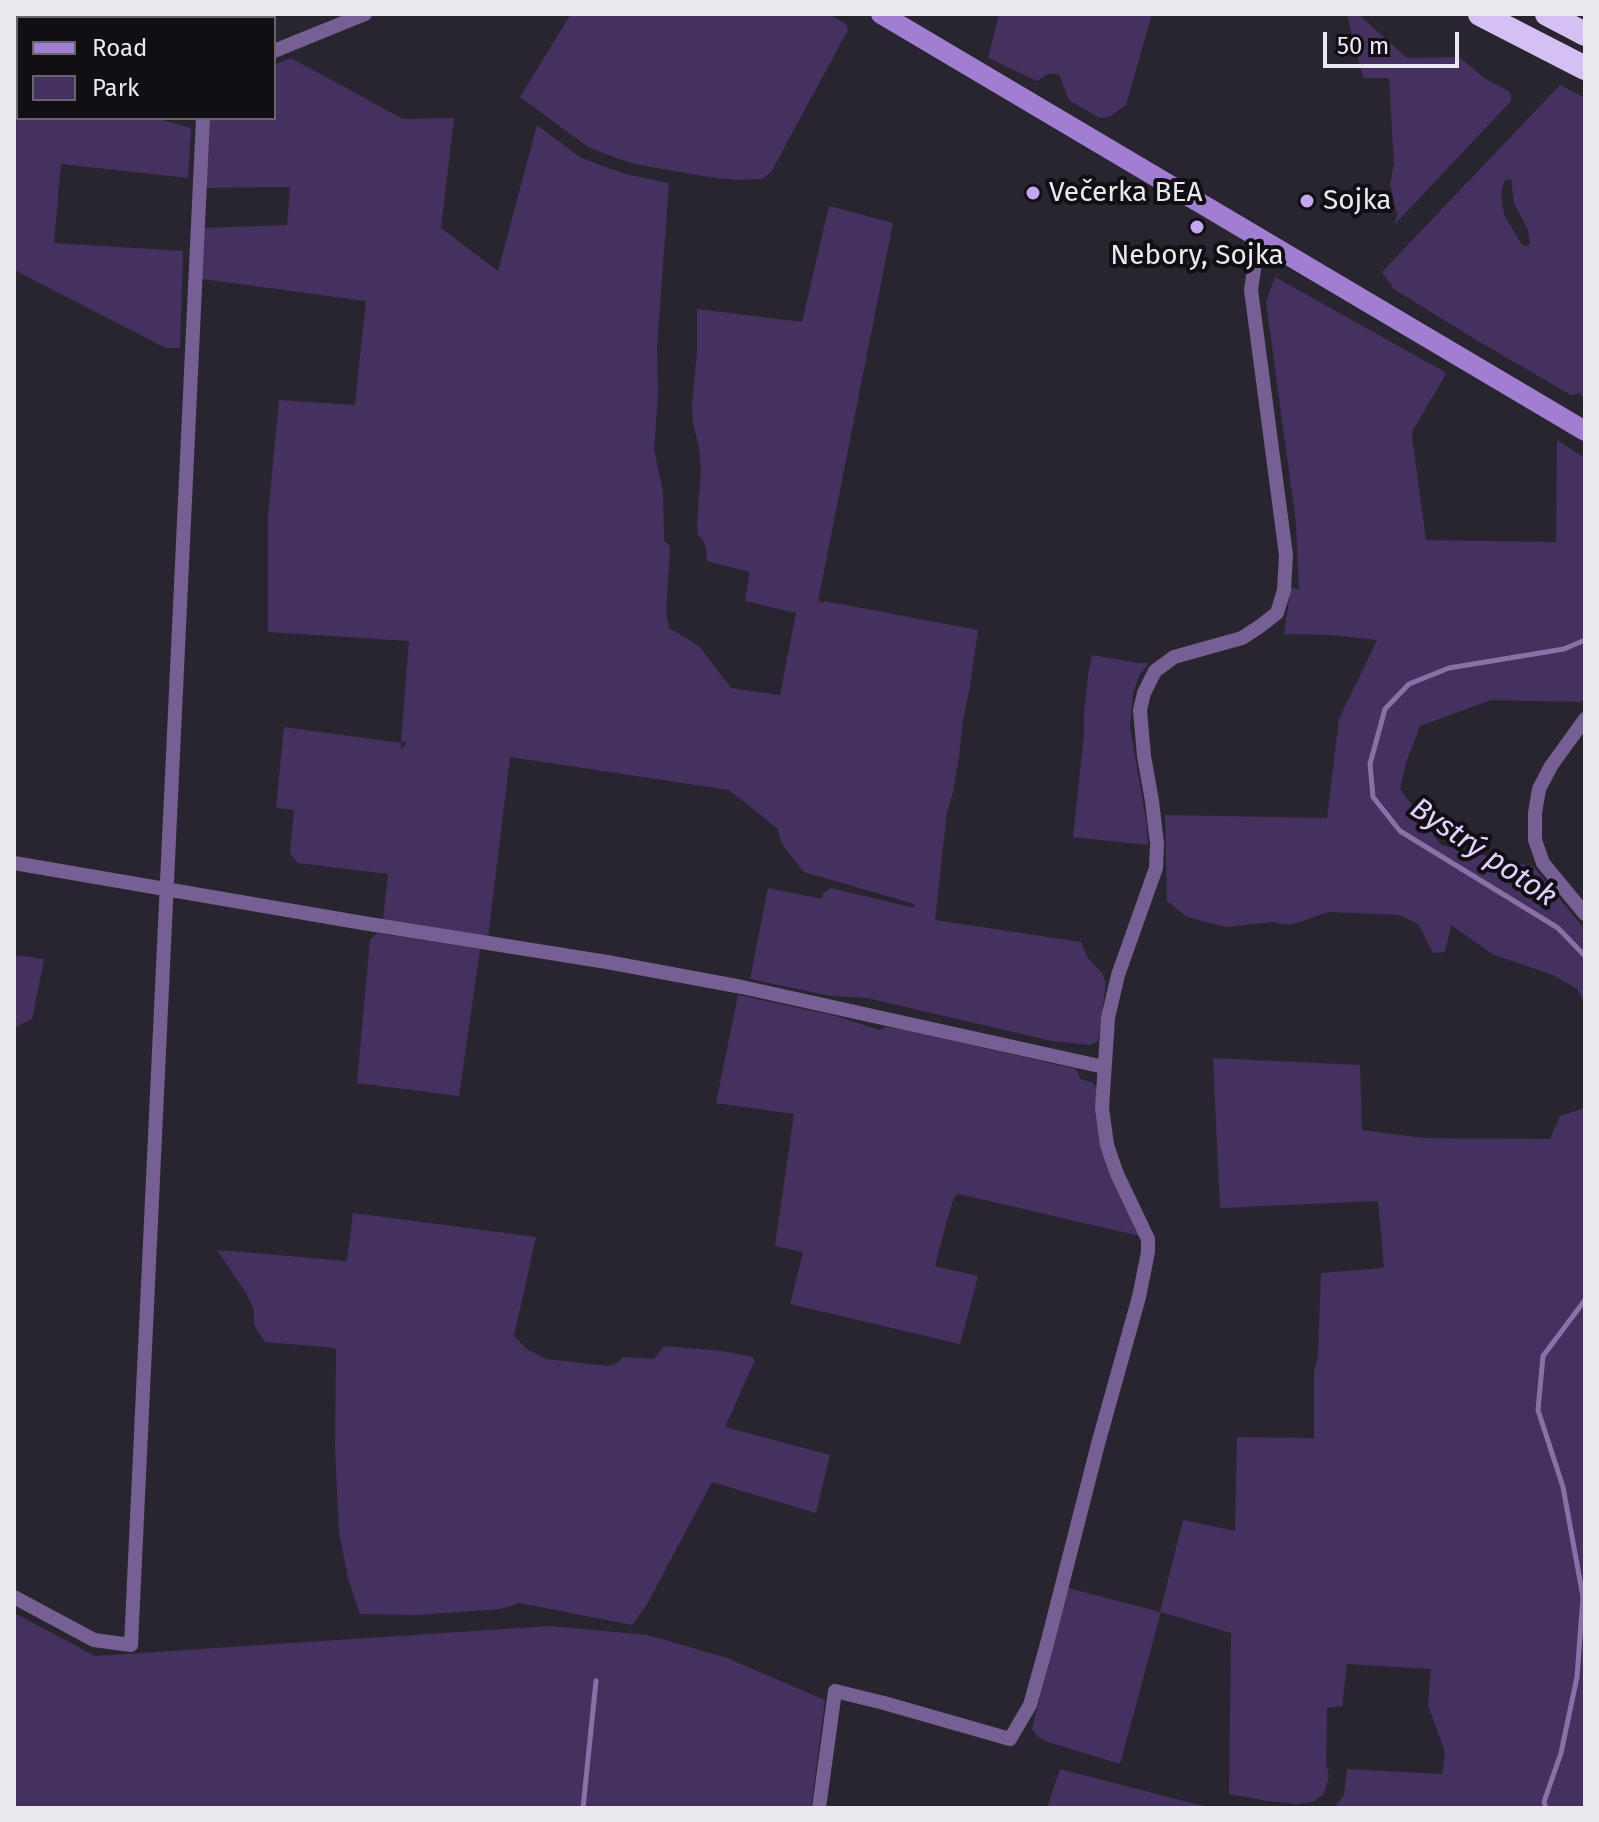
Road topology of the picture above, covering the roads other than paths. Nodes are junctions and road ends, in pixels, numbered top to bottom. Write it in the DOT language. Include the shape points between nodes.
graph roads {
  1 [pos="365,14"];
  2 [pos="881,14"];
  3 [pos="1480,14"];
  4 [pos="1547,14"];
  5 [pos="1585,34"];
  6 [pos="276,50"];
  7 [pos="1585,68"];
  8 [pos="203,120"];
  9 [pos="1262,241"];
  10 [pos="1585,431"];
  11 [pos="1585,719"];
  12 [pos="14,863"];
  13 [pos="167,890"];
  14 [pos="1585,914"];
  15 [pos="1104,1067"];
  16 [pos="14,1597"];
  17 [pos="819,1808"];
  1 -- 6 [label="street"];
  2 -- 9 [label="main road"];
  3 -- 7 [label="highway"];
  4 -- 5 [label="highway"];
  8 -- 13 [label="street"];
  9 -- 10 [label="main road"];
  9 -- 15 [label="street" via="1251,290 1286,555 1284,590 1277,613 1259,627 1242,638 1174,657 1155,671 1144,693 1141,734 1156,868 1118,975"];
  11 -- 14 [label="street" via="1551,766 1535,813 1535,840 1543,863"];
  12 -- 13 [label="street"];
  13 -- 15 [label="street" via="742,987"];
  13 -- 16 [label="street" via="131,1645 94,1640"];
  15 -- 17 [label="street" via="1107,1145 1148,1239 1148,1252 1030,1705 1010,1739 835,1691"];
}
